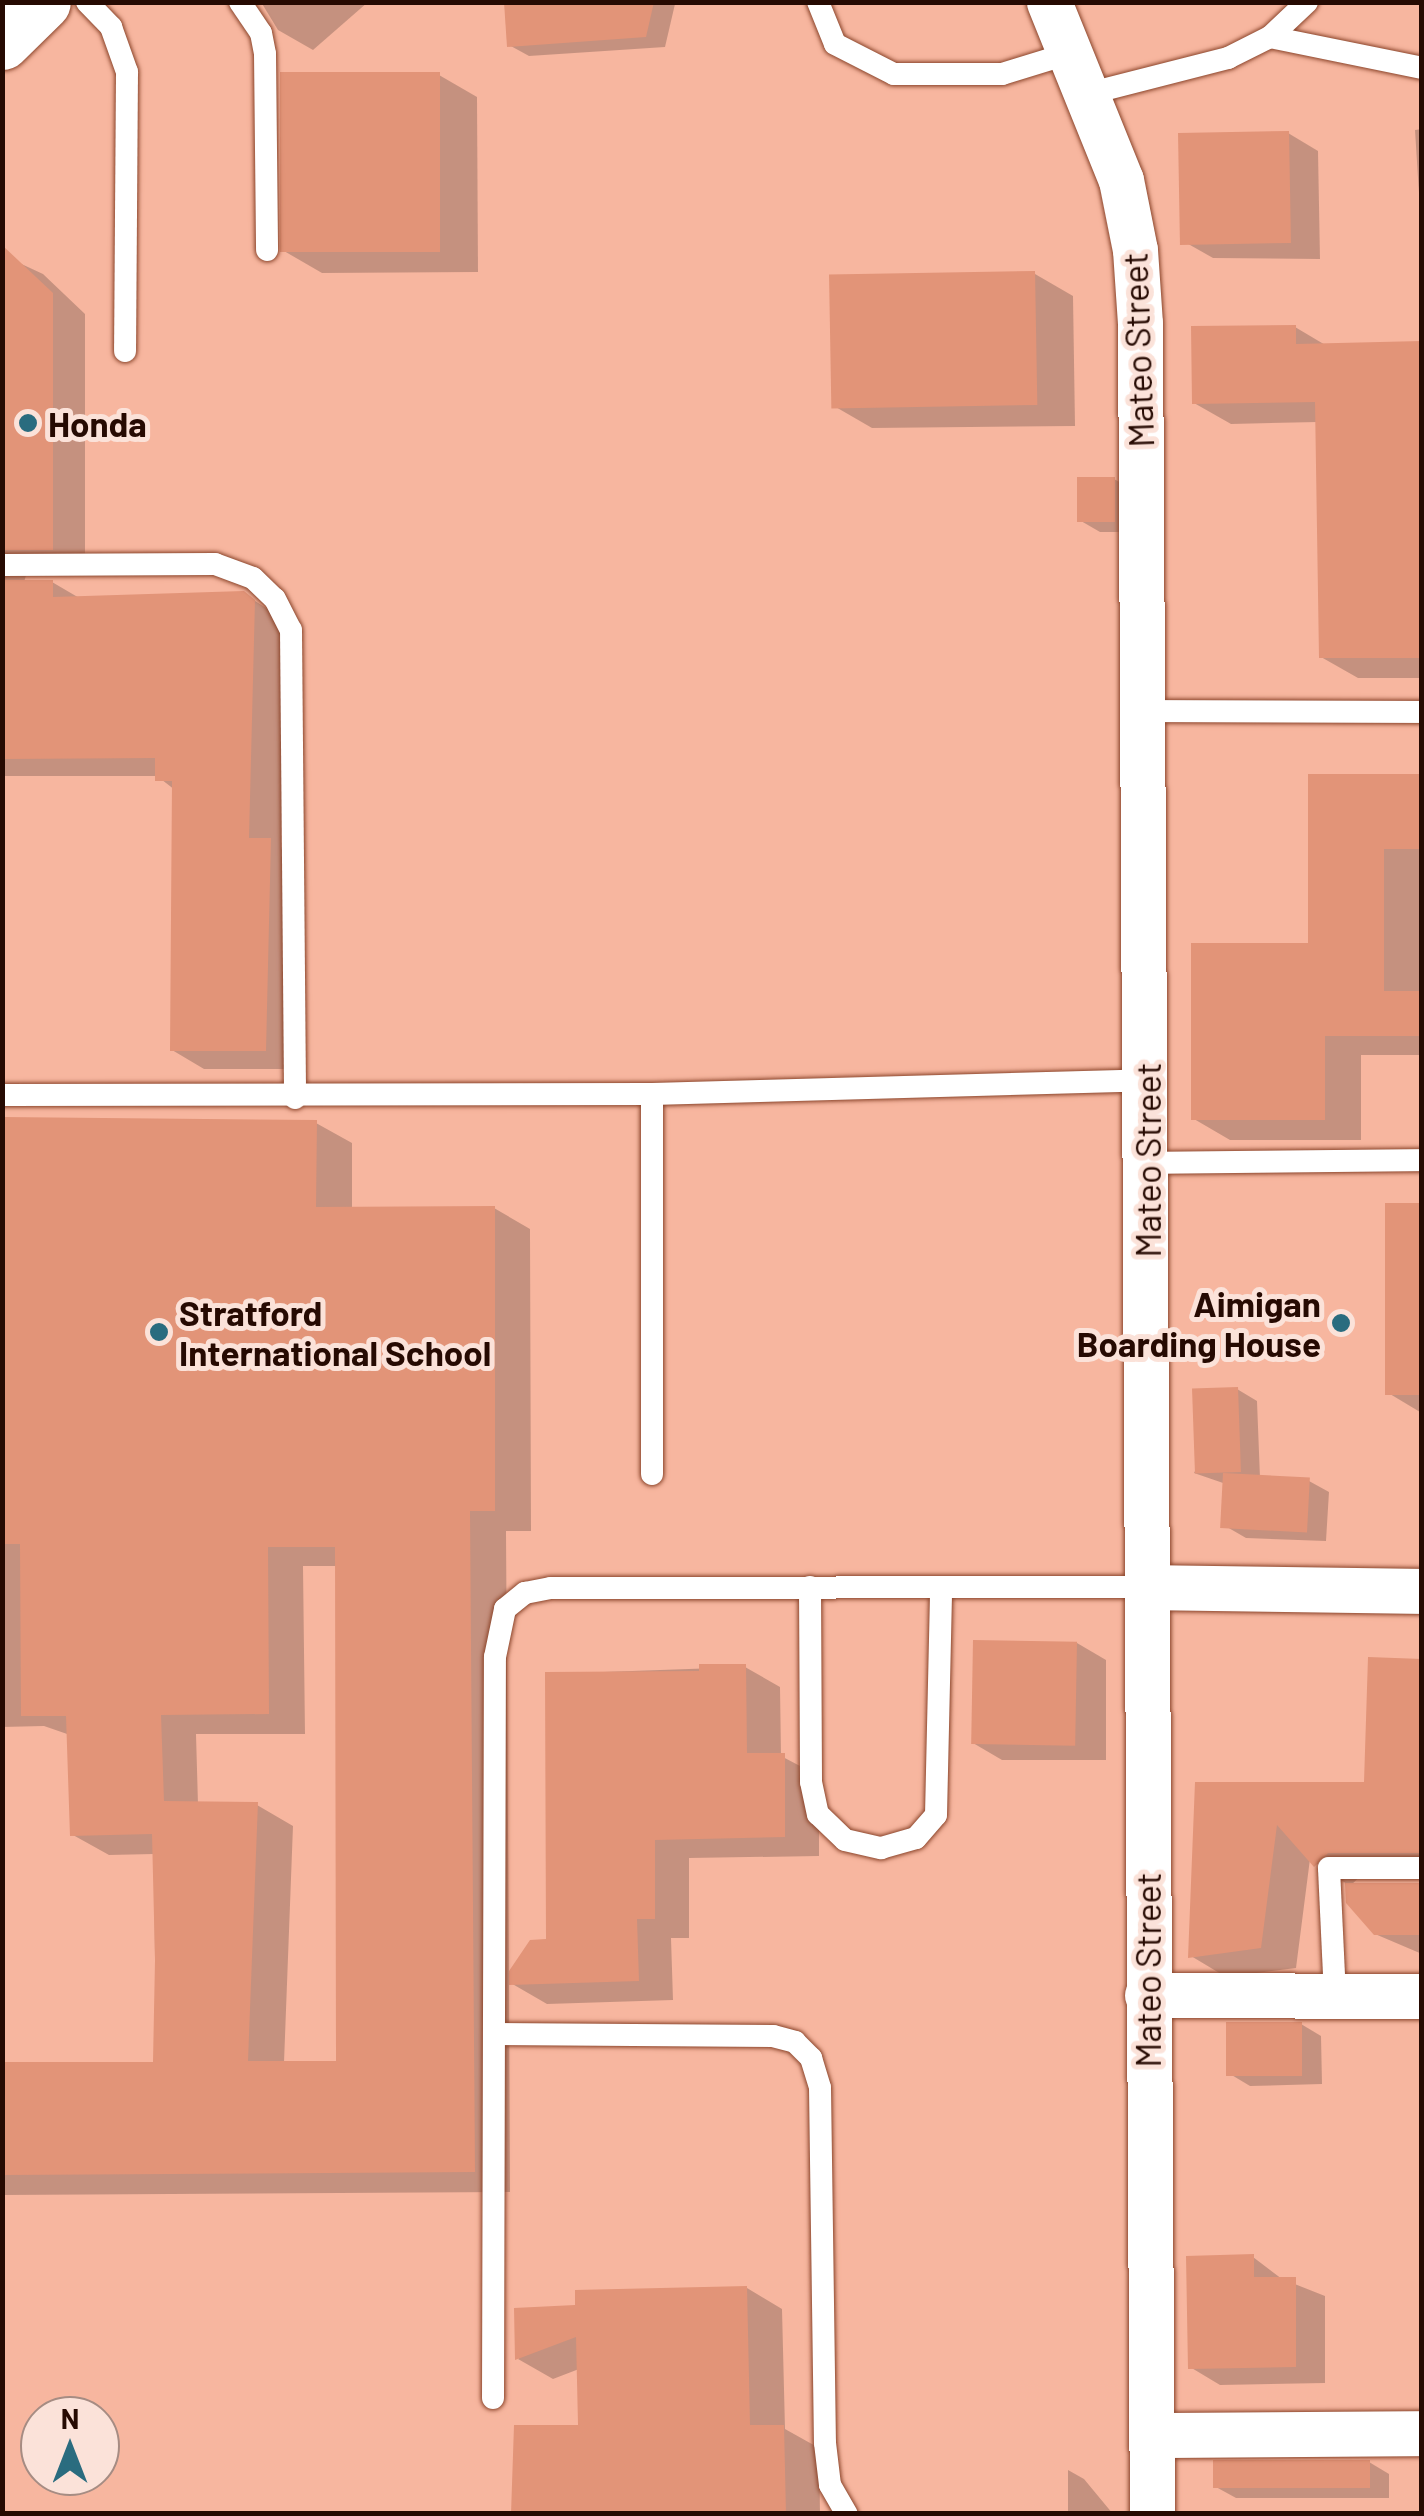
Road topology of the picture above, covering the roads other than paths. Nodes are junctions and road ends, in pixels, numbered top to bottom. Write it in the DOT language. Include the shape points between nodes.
graph roads {
  1 [pos="43,2"];
  2 [pos="86,2"];
  3 [pos="240,2"];
  4 [pos="818,2"];
  5 [pos="1049,2"];
  6 [pos="1307,2"];
  7 [pos="1270,37"];
  8 [pos="2,42"];
  9 [pos="1068,54"];
  10 [pos="1422,68"];
  11 [pos="1088,94"];
  12 [pos="267,250"];
  13 [pos="125,350"];
  14 [pos="2,564"];
  15 [pos="1144,711"];
  16 [pos="1422,712"];
  17 [pos="1148,1080"];
  18 [pos="2,1094"];
  19 [pos="652,1094"];
  20 [pos="295,1098"];
  21 [pos="1422,1160"];
  22 [pos="1147,1163"];
  23 [pos="652,1474"];
  24 [pos="810,1587"];
  25 [pos="942,1587"];
  26 [pos="1147,1587"];
  27 [pos="1422,1592"];
  28 [pos="1422,1868"];
  29 [pos="1147,1995"];
  30 [pos="1335,1996"];
  31 [pos="1422,1996"];
  32 [pos="494,2034"];
  33 [pos="493,2398"];
  34 [pos="1422,2433"];
  35 [pos="1152,2435"];
  36 [pos="847,2514"];
  37 [pos="1152,2514"];
  1 -- 8 [label="main road"];
  2 -- 13 [label="lane" via="111,27 128,72"];
  3 -- 12 [label="lane" via="261,33 265,54"];
  4 -- 9 [label="lane" via="835,44 894,74 1002,74"];
  5 -- 9 [label="street, Mateo Street"];
  6 -- 7 [label="lane"];
  7 -- 10 [label="lane"];
  7 -- 11 [label="lane" via="1183,74"];
  9 -- 11 [label="street, Mateo Street"];
  11 -- 15 [label="street, Mateo Street" via="1121,180 1136,250"];
  14 -- 20 [label="lane" via="216,564 253,578 275,599 291,630"];
  15 -- 16 [label="lane"];
  15 -- 17 [label="street, Mateo Street"];
  17 -- 19 [label="lane"];
  17 -- 22 [label="street, Mateo Street"];
  18 -- 20 [label="lane"];
  19 -- 20 [label="lane"];
  19 -- 23 [label="lane"];
  21 -- 22 [label="lane"];
  22 -- 26 [label="street, Mateo Street"];
  24 -- 25 [label="lane"];
  24 -- 25 [label="lane" via="811,1782 818,1814 846,1840 880,1848 916,1838 936,1814"];
  24 -- 32 [label="lane" via="551,1588 526,1593 505,1608 495,1656"];
  25 -- 26 [label="lane"];
  26 -- 27 [label="street"];
  26 -- 29 [label="street, Mateo Street"];
  28 -- 30 [label="lane" via="1330,1868"];
  29 -- 30 [label="street"];
  29 -- 35 [label="street, Mateo Street"];
  30 -- 31 [label="street"];
  32 -- 33 [label="lane"];
  32 -- 36 [label="lane" via="773,2036 795,2042 811,2058 820,2088 825,2442 830,2486"];
  34 -- 35 [label="street"];
  35 -- 37 [label="street, Mateo Street"];
}
